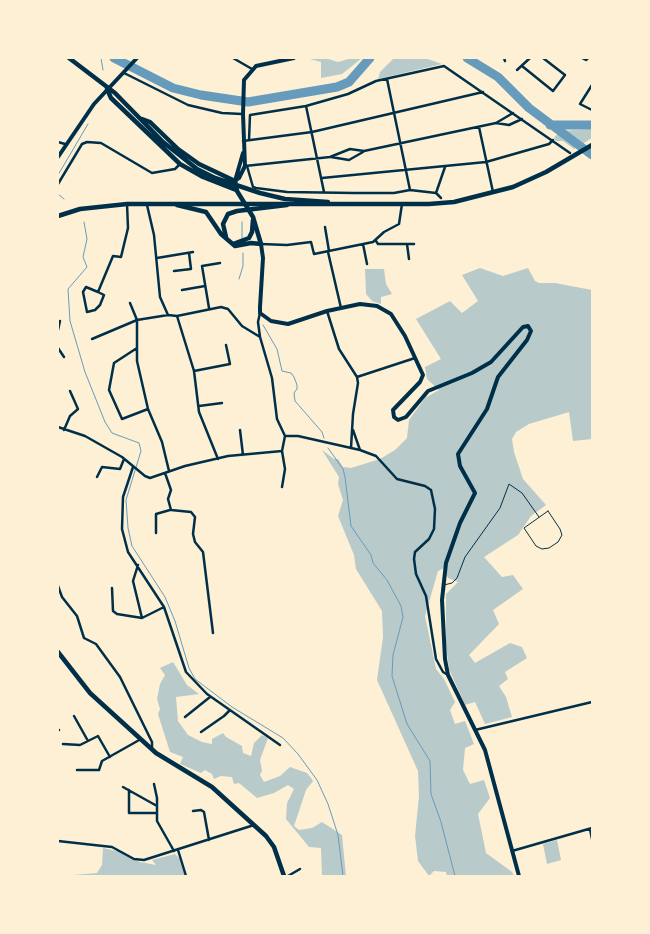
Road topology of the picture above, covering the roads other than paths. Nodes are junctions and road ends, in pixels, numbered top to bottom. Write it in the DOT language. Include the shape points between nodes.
graph roads {
  1 [pos="69,58"];
  2 [pos="137,58"];
  3 [pos="233,58"];
  4 [pos="294,58"];
  5 [pos="504,58"];
  6 [pos="530,58"];
  7 [pos="543,58"];
  8 [pos="582,58"];
  9 [pos="588,58"];
  10 [pos="505,61"];
  11 [pos="522,66"];
  12 [pos="252,69"];
  13 [pos="517,70"];
  14 [pos="123,71"];
  15 [pos="387,79"];
  16 [pos="592,85"];
  17 [pos="106,89"];
  18 [pos="483,92"];
  19 [pos="306,106"];
  20 [pos="592,110"];
  21 [pos="243,112"];
  22 [pos="513,112"];
  23 [pos="394,113"];
  24 [pos="141,118"];
  25 [pos="522,119"];
  26 [pos="496,123"];
  27 [pos="479,127"];
  28 [pos="312,132"];
  29 [pos="249,140"];
  30 [pos="553,140"];
  31 [pos="243,141"];
  32 [pos="58,142"];
  33 [pos="66,144"];
  34 [pos="400,144"];
  35 [pos="592,145"];
  36 [pos="244,150"];
  37 [pos="364,151"];
  38 [pos="570,153"];
  39 [pos="58,157"];
  40 [pos="330,157"];
  41 [pos="317,158"];
  42 [pos="486,162"];
  43 [pos="180,164"];
  44 [pos="246,166"];
  45 [pos="445,167"];
  46 [pos="406,170"];
  47 [pos="322,178"];
  48 [pos="236,181"];
  49 [pos="58,184"];
  50 [pos="236,190"];
  51 [pos="410,190"];
  52 [pos="324,192"];
  53 [pos="436,193"];
  54 [pos="493,193"];
  55 [pos="441,198"];
  56 [pos="127,204"];
  57 [pos="147,204"];
  58 [pos="174,204"];
  59 [pos="298,204"];
  60 [pos="344,204"];
  61 [pos="402,204"];
  62 [pos="58,216"];
  63 [pos="253,217"];
  64 [pos="325,227"];
  65 [pos="226,239"];
  66 [pos="376,241"];
  67 [pos="231,244"];
  68 [pos="261,244"];
  69 [pos="364,244"];
  70 [pos="407,244"];
  71 [pos="414,244"];
  72 [pos="189,252"];
  73 [pos="194,252"];
  74 [pos="328,252"];
  75 [pos="157,258"];
  76 [pos="409,260"];
  77 [pos="202,261"];
  78 [pos="220,263"];
  79 [pos="367,264"];
  80 [pos="202,266"];
  81 [pos="174,271"];
  82 [pos="205,286"];
  83 [pos="182,290"];
  84 [pos="98,292"];
  85 [pos="130,303"];
  86 [pos="208,308"];
  87 [pos="341,308"];
  88 [pos="327,311"];
  89 [pos="260,313"];
  90 [pos="168,315"];
  91 [pos="177,316"];
  92 [pos="137,320"];
  93 [pos="60,321"];
  94 [pos="58,329"];
  95 [pos="260,337"];
  96 [pos="92,339"];
  97 [pos="226,345"];
  98 [pos="58,348"];
  99 [pos="137,348"];
  100 [pos="64,357"];
  101 [pos="416,358"];
  102 [pos="230,364"];
  103 [pos="231,369"];
  104 [pos="194,371"];
  105 [pos="357,377"];
  106 [pos="70,391"];
  107 [pos="222,403"];
  108 [pos="198,406"];
  109 [pos="148,409"];
  110 [pos="58,427"];
  111 [pos="353,429"];
  112 [pos="64,430"];
  113 [pos="240,430"];
  114 [pos="285,436"];
  115 [pos="352,448"];
  116 [pos="360,450"];
  117 [pos="282,451"];
  118 [pos="243,455"];
  119 [pos="124,459"];
  120 [pos="218,459"];
  121 [pos="133,466"];
  122 [pos="169,471"];
  123 [pos="166,473"];
  124 [pos="97,477"];
  125 [pos="282,487"];
  126 [pos="171,510"];
  127 [pos="539,517"];
  128 [pos="152,525"];
  129 [pos="156,525"];
  130 [pos="156,532"];
  131 [pos="138,565"];
  132 [pos="443,585"];
  133 [pos="58,586"];
  134 [pos="112,588"];
  135 [pos="164,607"];
  136 [pos="142,618"];
  137 [pos="212,633"];
  138 [pos="58,652"];
  139 [pos="448,675"];
  140 [pos="210,697"];
  141 [pos="592,702"];
  142 [pos="229,710"];
  143 [pos="74,716"];
  144 [pos="185,717"];
  145 [pos="474,730"];
  146 [pos="201,732"];
  147 [pos="141,739"];
  148 [pos="88,740"];
  149 [pos="63,744"];
  150 [pos="280,745"];
  151 [pos="152,748"];
  152 [pos="110,757"];
  153 [pos="77,770"];
  154 [pos="154,784"];
  155 [pos="123,786"];
  156 [pos="129,790"];
  157 [pos="158,806"];
  158 [pos="193,811"];
  159 [pos="156,813"];
  160 [pos="254,825"];
  161 [pos="591,829"];
  162 [pos="592,839"];
  163 [pos="209,840"];
  164 [pos="58,841"];
  165 [pos="176,851"];
  166 [pos="511,851"];
  167 [pos="300,869"];
  168 [pos="186,876"];
  169 [pos="284,876"];
  170 [pos="288,876"];
  171 [pos="519,876"];
  1 -- 17 [label="main road"];
  2 -- 14 [label="street"];
  3 -- 12 [label="street"];
  4 -- 12 [label="street"];
  5 -- 10 [label="street"];
  6 -- 11 [label="street"];
  7 -- 11 [label="street" via="565,75 553,92"];
  8 -- 9 [label="street"];
  11 -- 13 [label="street"];
  12 -- 21 [label="street" via="244,80"];
  14 -- 17 [label="street"];
  14 -- 21 [label="street" via="188,105 222,113"];
  15 -- 18 [label="street" via="444,66"];
  15 -- 19 [label="street" via="376,80 348,94"];
  15 -- 23 [label="street"];
  16 -- 20 [label="street" via="580,104"];
  17 -- 24 [label="main road" via="115,93"];
  17 -- 33 [label="street"];
  17 -- 43 [label="main road" via="111,98"];
  18 -- 22 [label="street"];
  18 -- 23 [label="street"];
  19 -- 28 [label="street"];
  19 -- 29 [label="street" via="250,115"];
  21 -- 31 [label="street"];
  22 -- 25 [label="street"];
  22 -- 26 [label="street"];
  23 -- 28 [label="street"];
  23 -- 34 [label="street"];
  24 -- 48 [label="main road" via="199,164"];
  24 -- 60 [label="main road" via="190,165 215,178 260,193"];
  25 -- 26 [label="street" via="509,125"];
  25 -- 30 [label="street"];
  26 -- 27 [label="street"];
  27 -- 34 [label="street"];
  27 -- 42 [label="street"];
  28 -- 29 [label="street"];
  28 -- 41 [label="street"];
  29 -- 31 [label="street"];
  30 -- 38 [label="street"];
  30 -- 42 [label="street" via="549,144"];
  31 -- 36 [label="street"];
  32 -- 33 [label="street"];
  33 -- 39 [label="street"];
  34 -- 37 [label="street"];
  34 -- 46 [label="street"];
  35 -- 54 [label="main road" via="532,179"];
  36 -- 44 [label="street"];
  36 -- 48 [label="street"];
  37 -- 40 [label="street" via="350,149"];
  37 -- 40 [label="street" via="349,160"];
  40 -- 41 [label="street"];
  41 -- 44 [label="street"];
  41 -- 47 [label="street"];
  42 -- 45 [label="street"];
  42 -- 54 [label="street"];
  43 -- 49 [label="street" via="175,170 152,173 101,143 87,142 82,144"];
  43 -- 50 [label="main road"];
  44 -- 48 [label="street"];
  44 -- 52 [label="street" via="253,187 287,192"];
  45 -- 46 [label="street"];
  45 -- 53 [label="street"];
  46 -- 47 [label="street"];
  46 -- 51 [label="street"];
  47 -- 52 [label="street"];
  48 -- 50 [label="main road"];
  50 -- 63 [label="main road"];
  51 -- 52 [label="street" via="394,193"];
  51 -- 53 [label="street"];
  53 -- 55 [label="street"];
  54 -- 61 [label="main road" via="454,202"];
  56 -- 57 [label="main road"];
  56 -- 62 [label="main road" via="80,209"];
  56 -- 84 [label="street" via="128,228 121,257 113,256"];
  57 -- 58 [label="main road"];
  57 -- 75 [label="street"];
  58 -- 59 [label="main road"];
  58 -- 65 [label="main road" via="206,212"];
  59 -- 60 [label="main road"];
  59 -- 65 [label="main road" via="228,214 223,227"];
  60 -- 61 [label="main road"];
  61 -- 66 [label="street" via="399,224"];
  63 -- 67 [label="main road" via="249,238"];
  63 -- 68 [label="main road"];
  64 -- 74 [label="street"];
  65 -- 67 [label="main road"];
  66 -- 69 [label="street"];
  66 -- 70 [label="street" via="378,244"];
  67 -- 68 [label="main road" via="239,247"];
  68 -- 74 [label="street" via="311,242 314,254"];
  68 -- 89 [label="street"];
  69 -- 74 [label="street"];
  69 -- 79 [label="street"];
  70 -- 71 [label="street"];
  70 -- 76 [label="street"];
  72 -- 73 [label="street"];
  72 -- 75 [label="street"];
  72 -- 81 [label="street" via="191,269"];
  74 -- 87 [label="street"];
  75 -- 90 [label="street" via="160,297"];
  77 -- 80 [label="street"];
  78 -- 80 [label="street"];
  80 -- 82 [label="street"];
  82 -- 83 [label="street"];
  82 -- 86 [label="street"];
  84 -- 84 [label="street" via="104,295 100,305 87,312 83,292 86,287"];
  85 -- 92 [label="street"];
  86 -- 91 [label="street"];
  86 -- 95 [label="street" via="228,308 242,326"];
  87 -- 88 [label="street"];
  87 -- 101 [label="street" via="371,304 385,309 400,326"];
  88 -- 89 [label="street" via="288,324 276,323"];
  88 -- 105 [label="street" via="339,349"];
  89 -- 95 [label="street"];
  90 -- 91 [label="street"];
  90 -- 92 [label="street"];
  91 -- 104 [label="street"];
  92 -- 96 [label="street"];
  92 -- 99 [label="street"];
  93 -- 94 [label="street"];
  95 -- 114 [label="street" via="272,378 277,419"];
  97 -- 102 [label="street"];
  98 -- 100 [label="street"];
  99 -- 109 [label="street"];
  99 -- 109 [label="street" via="114,363 109,390 123,420"];
  101 -- 105 [label="street"];
  101 -- 132 [label="street" via="423,375 393,410 398,420 406,417 428,392 491,362 523,327 528,326 531,331 498,377 487,409 458,454 460,466 475,493 446,563"];
  102 -- 103 [label="street"];
  102 -- 104 [label="street"];
  104 -- 108 [label="street"];
  105 -- 111 [label="street"];
  106 -- 112 [label="street" via="78,409 70,416"];
  107 -- 108 [label="street"];
  108 -- 120 [label="street"];
  109 -- 122 [label="street" via="162,442"];
  110 -- 112 [label="street"];
  111 -- 115 [label="street"];
  111 -- 116 [label="street"];
  112 -- 119 [label="street" via="85,436"];
  113 -- 118 [label="street"];
  114 -- 115 [label="street"];
  114 -- 117 [label="street"];
  115 -- 116 [label="street"];
  116 -- 139 [label="street" via="376,456 397,479 432,490 434,529 430,539 415,552 414,559 416,574 426,596 436,659"];
  117 -- 118 [label="street"];
  117 -- 125 [label="street" via="285,469"];
  118 -- 120 [label="street"];
  119 -- 121 [label="street"];
  119 -- 124 [label="street" via="120,469 102,467"];
  120 -- 122 [label="street"];
  121 -- 123 [label="street" via="150,478"];
  121 -- 131 [label="street" via="123,497 121,518 128,552"];
  122 -- 123 [label="street"];
  123 -- 126 [label="street" via="171,490 168,499"];
  126 -- 129 [label="street" via="156,514"];
  126 -- 137 [label="street" via="191,512 195,517 193,534 203,552"];
  127 -- 127 [label="lane" via="548,511 562,532 558,542 546,549 536,546 524,528"];
  127 -- 132 [label="lane" via="522,493 509,484 500,508 465,557 457,578"];
  128 -- 129 [label="street"];
  129 -- 130 [label="street"];
  131 -- 135 [label="street"];
  131 -- 136 [label="street" via="133,581"];
  132 -- 139 [label="street"];
  133 -- 151 [label="street" via="62,598 77,616 84,638 96,644 120,676"];
  134 -- 136 [label="street" via="113,611"];
  135 -- 136 [label="street"];
  135 -- 140 [label="street" via="186,672"];
  138 -- 147 [label="main road" via="90,693"];
  139 -- 145 [label="street"];
  140 -- 142 [label="street"];
  140 -- 144 [label="street"];
  141 -- 145 [label="street"];
  142 -- 146 [label="street"];
  142 -- 150 [label="street"];
  143 -- 148 [label="street"];
  145 -- 166 [label="street" via="485,750"];
  147 -- 151 [label="main road"];
  147 -- 152 [label="street"];
  148 -- 149 [label="street" via="80,745"];
  148 -- 152 [label="street" via="98,736"];
  151 -- 160 [label="main road" via="212,788"];
  152 -- 153 [label="street" via="102,761 99,770"];
  154 -- 157 [label="street"];
  155 -- 156 [label="street"];
  156 -- 157 [label="street"];
  156 -- 159 [label="street" via="129,813"];
  157 -- 159 [label="street"];
  158 -- 163 [label="street" via="204,812"];
  159 -- 165 [label="street" via="160,830"];
  160 -- 163 [label="street"];
  160 -- 169 [label="main road" via="272,843"];
  161 -- 162 [label="street"];
  161 -- 166 [label="street"];
  163 -- 165 [label="street"];
  164 -- 165 [label="street" via="112,846 134,860"];
  165 -- 168 [label="street"];
  166 -- 171 [label="street"];
  167 -- 170 [label="street"];
}
